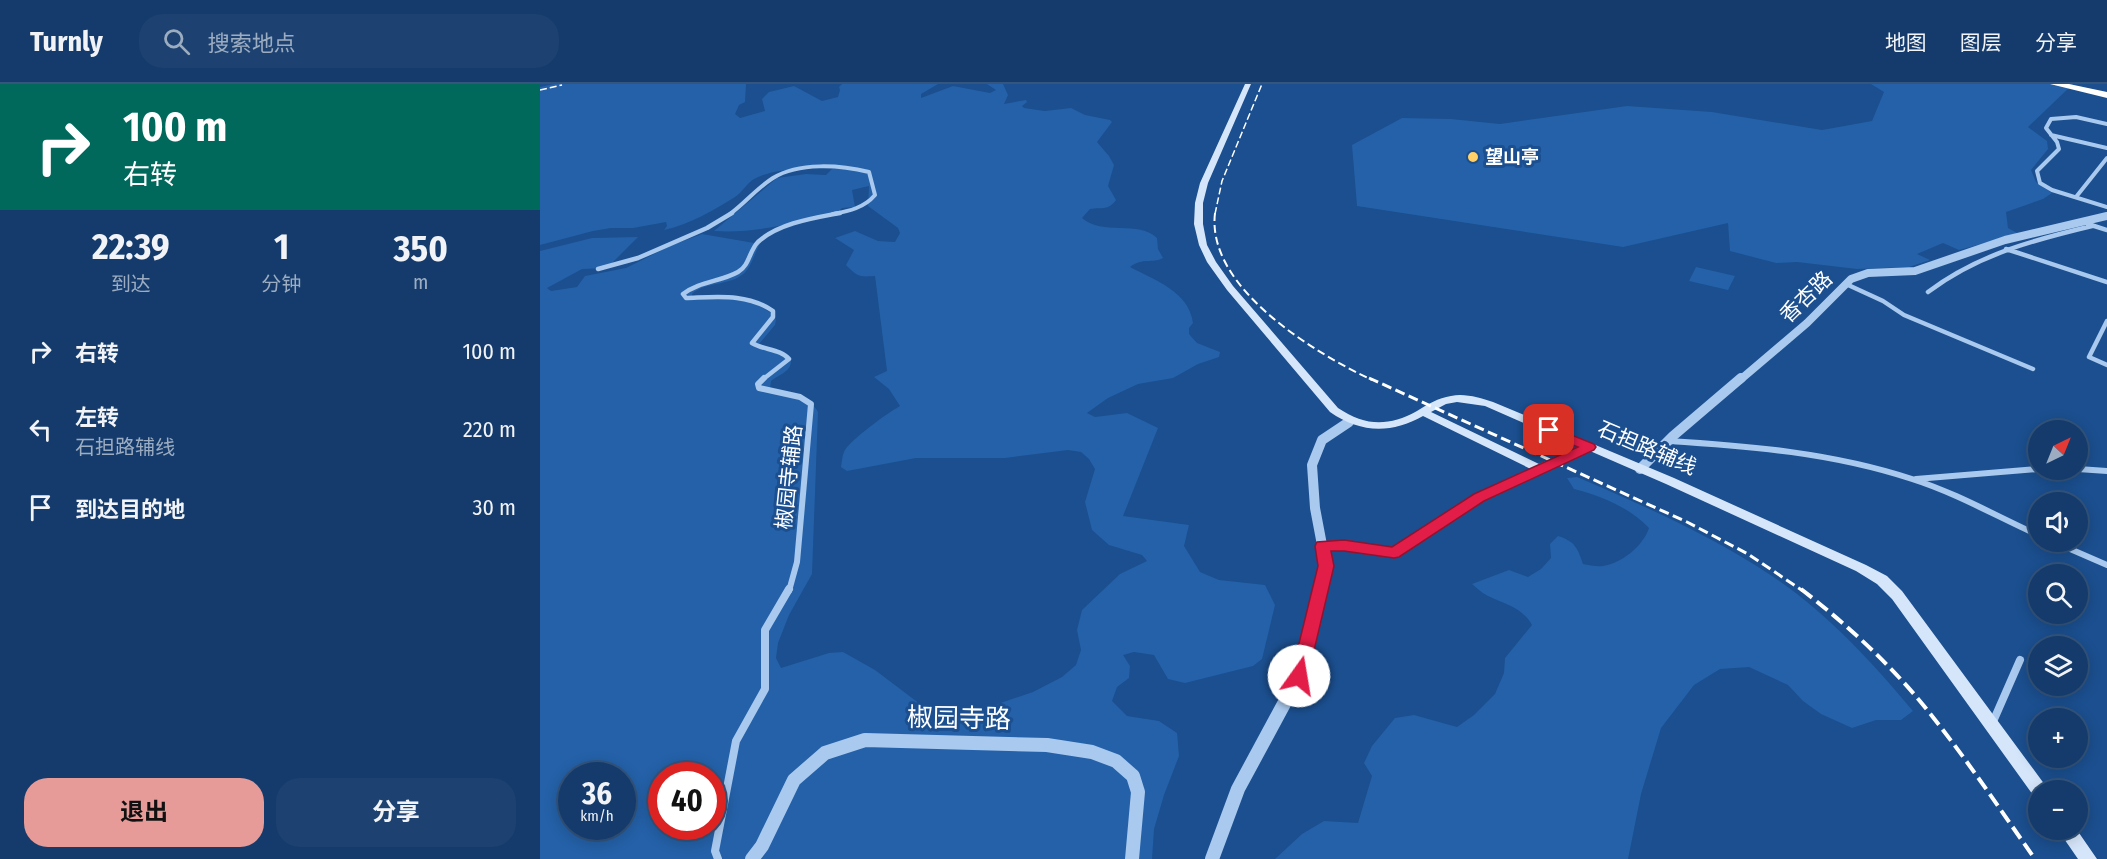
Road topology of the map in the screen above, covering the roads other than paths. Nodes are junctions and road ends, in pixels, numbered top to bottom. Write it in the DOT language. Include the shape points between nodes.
graph roads {
  1 [pos="1248,84"];
  2 [pos="2055,84"];
  3 [pos="2080,84"];
  4 [pos="2107,90"];
  5 [pos="2107,95"];
  6 [pos="2107,124"];
  7 [pos="2050,135"];
  8 [pos="2107,148"];
  9 [pos="2107,158"];
  10 [pos="2076,197"];
  11 [pos="2107,201"];
  12 [pos="2098,203"];
  13 [pos="2107,207"];
  14 [pos="2107,216"];
  15 [pos="2089,224"];
  16 [pos="2107,230"];
  17 [pos="2006,249"];
  18 [pos="598,269"];
  19 [pos="2107,282"];
  20 [pos="1845,284"];
  21 [pos="1928,292"];
  22 [pos="2107,321"];
  23 [pos="2107,365"];
  24 [pos="2033,369"];
  25 [pos="1423,412"];
  26 [pos="1349,422"];
  27 [pos="1668,441"];
  28 [pos="1589,447"];
  29 [pos="1539,469"];
  30 [pos="1640,469"];
  31 [pos="2028,470"];
  32 [pos="2088,470"];
  33 [pos="2107,471"];
  34 [pos="1915,480"];
  35 [pos="2028,531"];
  36 [pos="1322,546"];
  37 [pos="2077,552"];
  38 [pos="2107,565"];
  39 [pos="2020,660"];
  40 [pos="1992,725"];
  41 [pos="2032,780"];
  42 [pos="2074,840"];
  43 [pos="718,859"];
  44 [pos="752,859"];
  45 [pos="1132,859"];
  46 [pos="1212,859"];
  47 [pos="2088,859"];
  1 -- 26 [label="main road" via="1198,202 1203,245 1230,288 1334,410"];
  2 -- 5 [label="highway"];
  3 -- 4 [label="highway"];
  6 -- 7 [label="street" via="2076,117 2051,119 2046,128"];
  7 -- 8 [label="street"];
  7 -- 10 [label="street" via="2059,149 2037,171 2040,183"];
  9 -- 10 [label="street"];
  10 -- 12 [label="street"];
  11 -- 12 [label="street"];
  12 -- 13 [label="street"];
  14 -- 15 [label="street, 香杏路"];
  15 -- 16 [label="street"];
  15 -- 17 [label="street"];
  15 -- 20 [label="street, 香杏路" via="2005,240 1915,271 1868,273"];
  17 -- 19 [label="street"];
  17 -- 21 [label="street" via="1941,280"];
  18 -- 43 [label="street, 椒园寺辅路" via="628,264 713,226 784,172 822,168 869,172 875,195 870,202 768,236 755,245 743,269 699,284 683,294 686,298 749,298 764,303 773,311 773,317 752,343 785,354 789,359 763,379 759,388 767,393 805,398 811,404 797,562 792,585 765,630 765,689 736,741 715,851"];
  20 -- 24 [label="street" via="1904,315"];
  20 -- 27 [label="street, 香杏路" via="1807,323"];
  22 -- 23 [label="street" via="2090,357"];
  25 -- 26 [label="main road, 石担路辅线" via="1383,426"];
  25 -- 28 [label="main road, 石担路辅线" via="1447,400 1476,400"];
  25 -- 29 [label="main road"];
  26 -- 36 [label="street" via="1322,440 1312,465"];
  27 -- 30 [label="street, 香杏路"];
  27 -- 34 [label="street" via="1797,453"];
  28 -- 29 [label="main road"];
  28 -- 30 [label="main road, 石担路辅线"];
  29 -- 36 [label="street" via="1479,498 1394,553 1344,545"];
  30 -- 40 [label="main road, 石担路辅线" via="1832,553 1882,580 1914,616"];
  31 -- 34 [label="street"];
  32 -- 33 [label="street"];
  34 -- 35 [label="street"];
  36 -- 46 [label="street" via="1326,566 1299,676 1238,789"];
  37 -- 38 [label="street"];
  39 -- 40 [label="street"];
  40 -- 41 [label="main road, 石担路辅线"];
  42 -- 47 [label="main road"];
  44 -- 45 [label="street, 椒园寺路" via="794,780 825,753 865,740 1047,745 1092,752 1116,761 1133,776 1138,792"];
}
